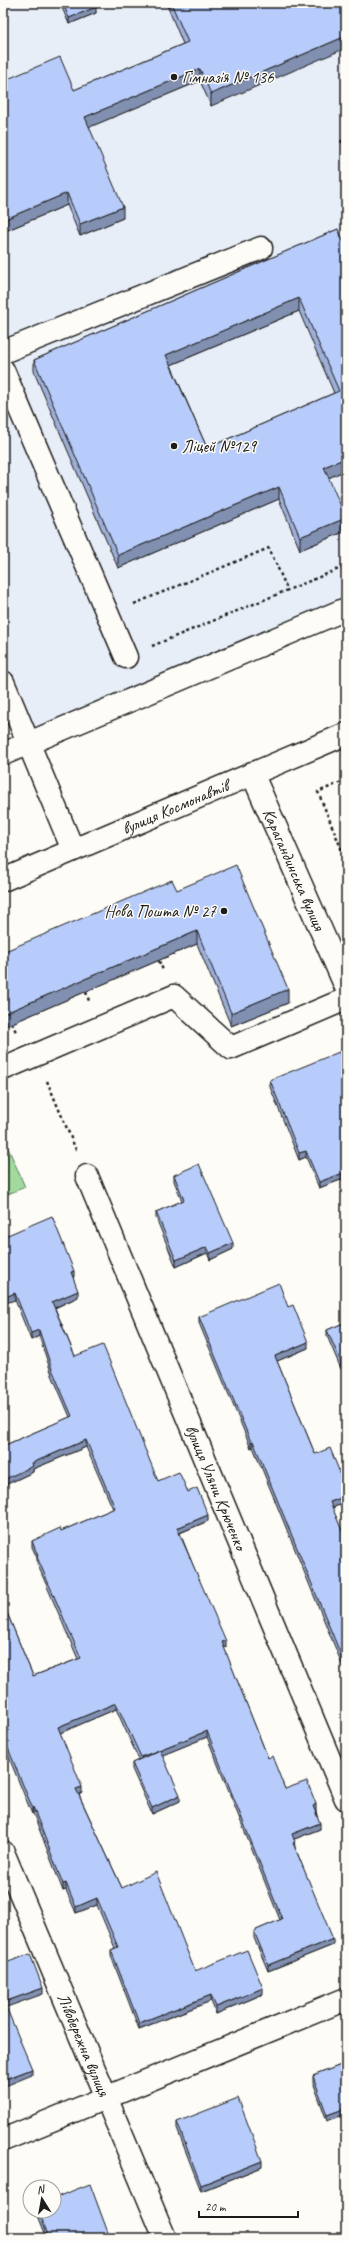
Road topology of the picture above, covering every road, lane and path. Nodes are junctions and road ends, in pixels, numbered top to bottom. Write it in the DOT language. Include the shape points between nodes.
graph roads {
  1 [pos="346,138"];
  2 [pos="346,150"];
  3 [pos="261,248"];
  4 [pos="3,352"];
  5 [pos="3,370"];
  6 [pos="346,566"];
  7 [pos="288,591"];
  8 [pos="346,609"];
  9 [pos="108,614"];
  10 [pos="126,657"];
  11 [pos="3,682"];
  12 [pos="346,734"];
  13 [pos="28,743"];
  14 [pos="3,754"];
  15 [pos="252,773"];
  16 [pos="346,780"];
  17 [pos="73,850"];
  18 [pos="346,860"];
  19 [pos="3,880"];
  20 [pos="346,987"];
  21 [pos="346,999"];
  22 [pos="36,1054"];
  23 [pos="3,1069"];
  24 [pos="87,1176"];
  25 [pos="346,1799"];
  26 [pos="3,1852"];
  27 [pos="346,1999"];
  28 [pos="106,2097"];
  29 [pos="3,2140"];
  30 [pos="165,2238"];
  1 -- 2 [label="path" via="341,140"];
  3 -- 4 [label="street"];
  5 -- 9 [label="street"];
  6 -- 7 [label="path"];
  7 -- 9 [label="path" via="268,548"];
  7 -- 10 [label="path"];
  8 -- 13 [label="street"];
  9 -- 10 [label="street"];
  11 -- 13 [label="street"];
  12 -- 15 [label="street, вулиця Космонавтів"];
  13 -- 14 [label="street"];
  13 -- 17 [label="street"];
  15 -- 17 [label="street, вулиця Космонавтів"];
  15 -- 20 [label="street, Карагандинська вулиця"];
  16 -- 18 [label="path" via="318,792"];
  17 -- 19 [label="street, вулиця Космонавтів"];
  21 -- 22 [label="street" via="231,1048 174,996"];
  22 -- 23 [label="street"];
  22 -- 24 [label="path"];
  24 -- 25 [label="street, вулиця Уляни Крюченко"];
  26 -- 28 [label="street, Лівобережна вулиця"];
  27 -- 28 [label="street"];
  28 -- 29 [label="street"];
  28 -- 30 [label="street, Лівобережна вулиця"];
}
